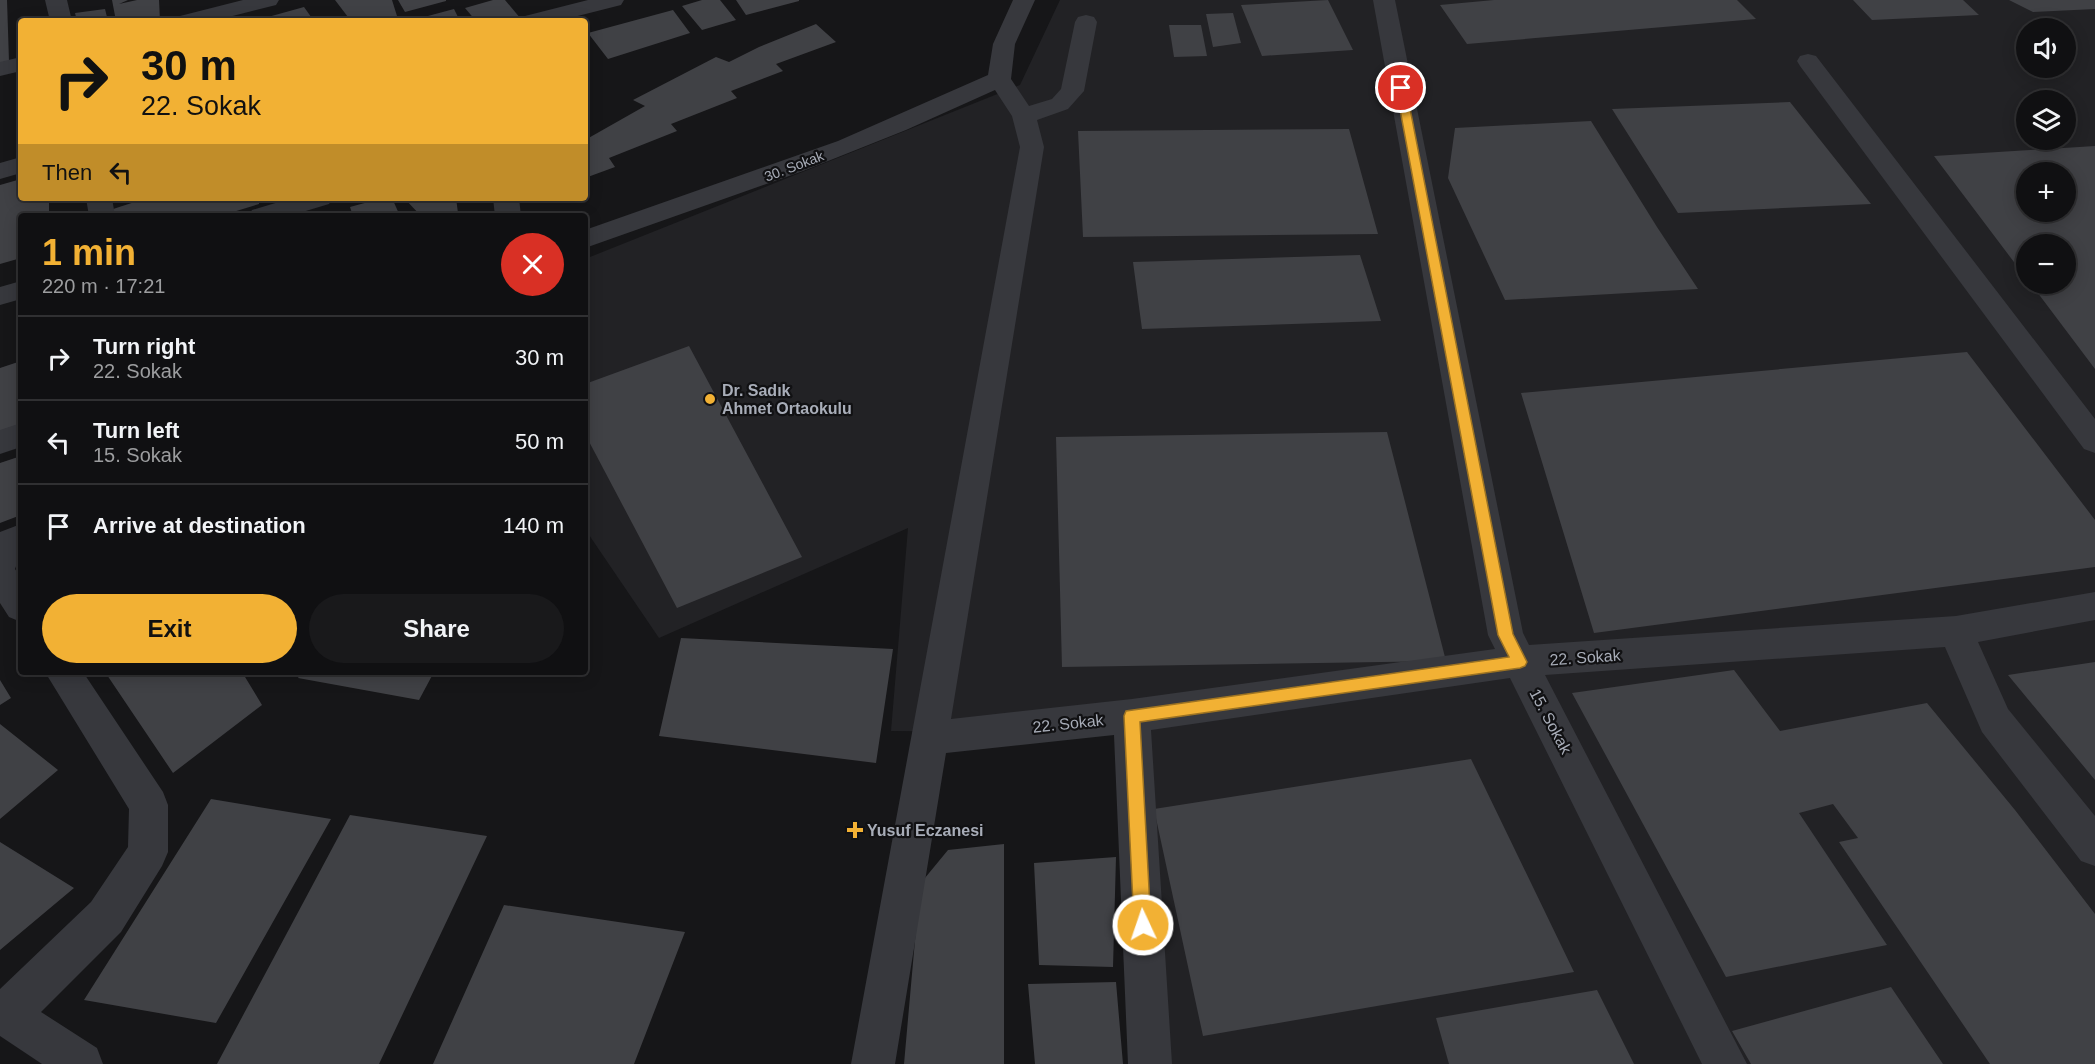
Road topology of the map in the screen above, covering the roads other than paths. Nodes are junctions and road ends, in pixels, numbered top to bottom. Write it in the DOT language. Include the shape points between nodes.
graph roads {
  1 [pos="56,0"];
  2 [pos="268,0"];
  3 [pos="613,0"];
  4 [pos="1024,0"];
  5 [pos="1384,0"];
  6 [pos="552,7"];
  7 [pos="60,18"];
  8 [pos="199,18"];
  9 [pos="537,18"];
  10 [pos="1086,22"];
  11 [pos="1808,61"];
  12 [pos="18,65"];
  13 [pos="0,69"];
  14 [pos="999,79"];
  15 [pos="1024,116"];
  16 [pos="18,166"];
  17 [pos="0,171"];
  18 [pos="310,201"];
  19 [pos="271,213"];
  20 [pos="588,238"];
  21 [pos="18,291"];
  22 [pos="0,296"];
  23 [pos="18,436"];
  24 [pos="2095,441"];
  25 [pos="0,442"];
  26 [pos="18,538"];
  27 [pos="0,566"];
  28 [pos="0,574"];
  29 [pos="18,602"];
  30 [pos="2095,606"];
  31 [pos="1956,631"];
  32 [pos="1520,662"];
  33 [pos="65,675"];
  34 [pos="1132,716"];
  35 [pos="931,738"];
  36 [pos="2095,847"];
  37 [pos="3,1013"];
  38 [pos="81,1064"];
  39 [pos="873,1064"];
  40 [pos="1150,1064"];
  41 [pos="1725,1064"];
  1 -- 7 [label="street"];
  2 -- 8 [label="street"];
  3 -- 6 [label="street"];
  4 -- 14 [label="street" via="1004,44"];
  5 -- 32 [label="street, 15. Sokak" via="1506,635"];
  6 -- 9 [label="street"];
  10 -- 15 [label="street" via="1072,91 1060,104"];
  11 -- 24 [label="street"];
  12 -- 13 [label="street"];
  14 -- 15 [label="street"];
  14 -- 20 [label="street, 30. Sokak" via="953,102 783,171"];
  15 -- 35 [label="street" via="1032,147"];
  16 -- 17 [label="street"];
  18 -- 19 [label="street"];
  21 -- 22 [label="street"];
  23 -- 25 [label="street"];
  26 -- 27 [label="street" via="7,544"];
  28 -- 29 [label="street"];
  30 -- 31 [label="street, 22. Sokak"];
  31 -- 32 [label="street, 22. Sokak"];
  31 -- 36 [label="street" via="1995,720"];
  32 -- 34 [label="street, 22. Sokak"];
  32 -- 41 [label="street, 15. Sokak"];
  33 -- 37 [label="street" via="149,805 148,852 106,917"];
  34 -- 35 [label="street, 22. Sokak"];
  34 -- 40 [label="street"];
  35 -- 39 [label="street"];
  37 -- 38 [label="street"];
}
